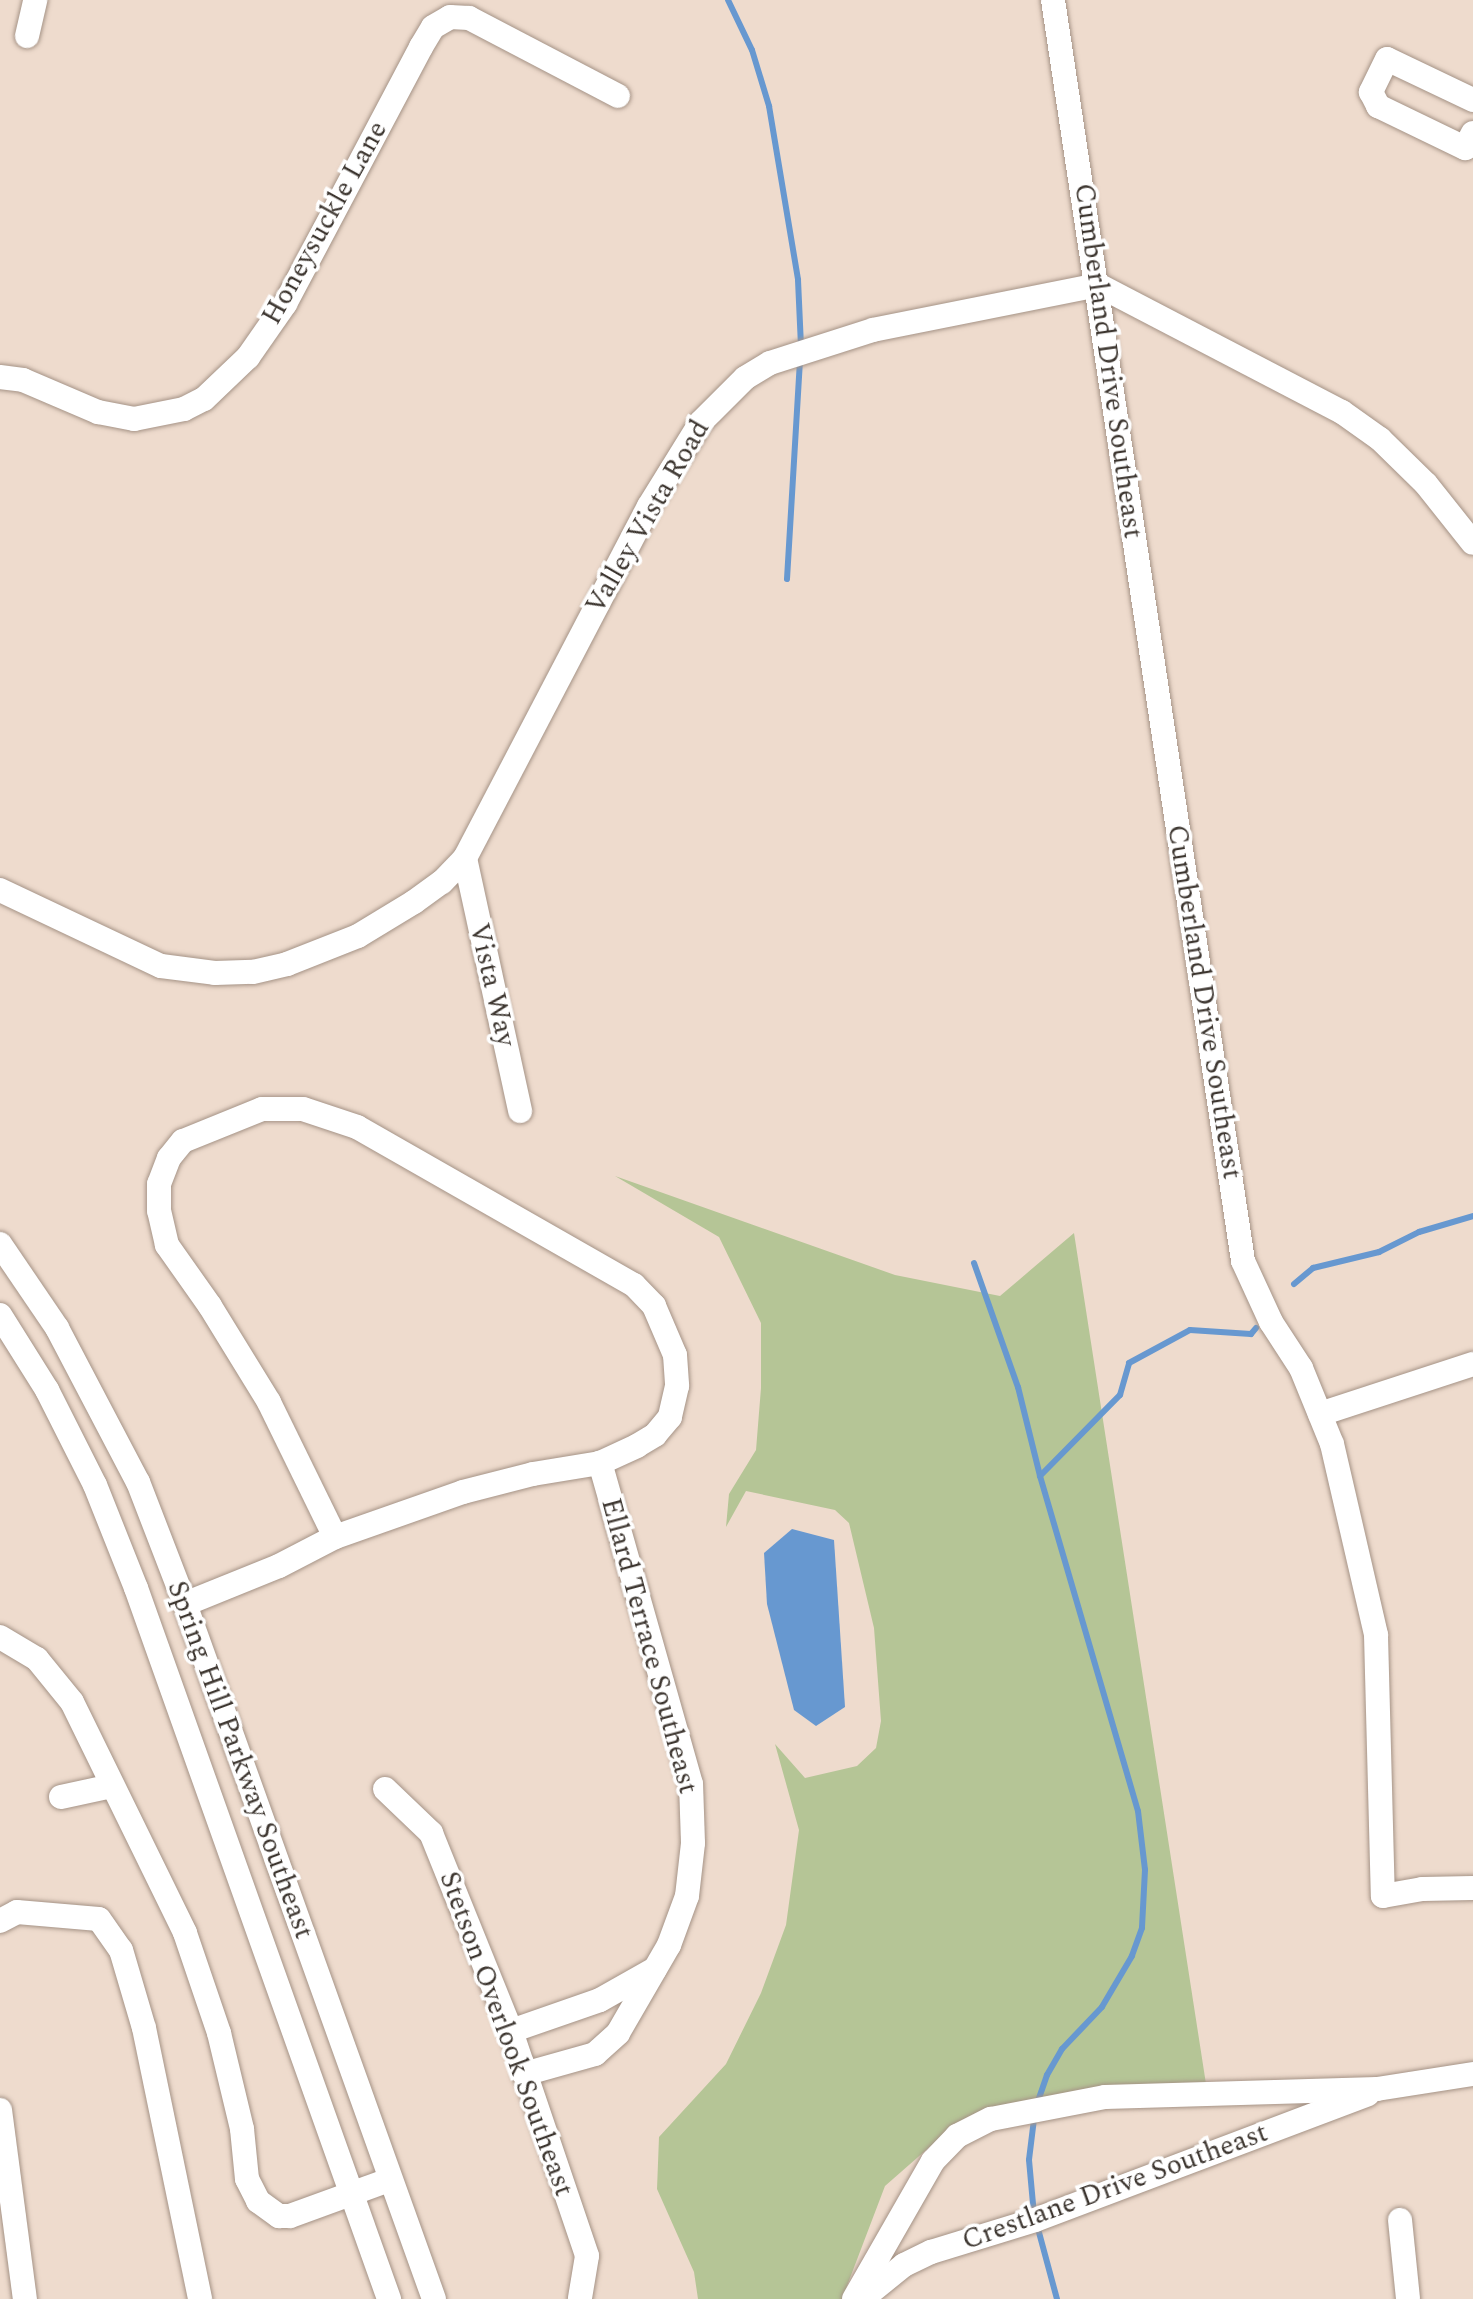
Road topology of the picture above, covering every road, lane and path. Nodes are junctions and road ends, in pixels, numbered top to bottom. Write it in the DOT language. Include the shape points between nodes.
graph roads {
  1 [pos="35,0"];
  2 [pos="1053,0"];
  3 [pos="27,36"];
  4 [pos="618,96"];
  5 [pos="1473,100"];
  6 [pos="1473,133"];
  7 [pos="1098,285"];
  8 [pos="0,377"];
  9 [pos="1473,543"];
  10 [pos="465,858"];
  11 [pos="0,890"];
  12 [pos="520,1111"];
  13 [pos="0,1244"];
  14 [pos="0,1315"];
  15 [pos="1473,1364"];
  16 [pos="1320,1414"];
  17 [pos="600,1463"];
  18 [pos="335,1537"];
  19 [pos="185,1604"];
  20 [pos="0,1637"];
  21 [pos="112,1786"];
  22 [pos="385,1789"];
  23 [pos="61,1797"];
  24 [pos="1473,1888"];
  25 [pos="0,1921"];
  26 [pos="657,1968"];
  27 [pos="511,2031"];
  28 [pos="524,2074"];
  29 [pos="1473,2074"];
  30 [pos="1377,2089"];
  31 [pos="0,2110"];
  32 [pos="389,2180"];
  33 [pos="352,2194"];
  34 [pos="1400,2220"];
  35 [pos="9,2250"];
  36 [pos="580,2298"];
  37 [pos="25,2299"];
  38 [pos="200,2299"];
  39 [pos="389,2299"];
  40 [pos="434,2299"];
  41 [pos="854,2299"];
  42 [pos="862,2299"];
  43 [pos="1408,2299"];
  1 -- 3 [label="street"];
  2 -- 7 [label="street, Cumberland Drive Southeast"];
  4 -- 8 [label="street, Honeysuckle Lane" via="469,18 450,17 433,27 421,47 285,304 248,357 204,399 184,409 134,419 98,412 23,380"];
  5 -- 6 [label="street" via="1387,59 1371,92 1378,106 1465,148"];
  7 -- 9 [label="street" via="1342,412 1380,439 1426,484"];
  7 -- 10 [label="street, Valley Vista Road" via="873,330 770,363 721,398 680,452 649,506"];
  7 -- 16 [label="street, Cumberland Drive Southeast" via="1243,1261"];
  10 -- 11 [label="street, Valley Vista Road" via="442,882 358,936 253,972 161,966"];
  10 -- 12 [label="street, Vista Way"];
  13 -- 19 [label="street, Spring Hill Parkway Southeast" via="57,1328 105,1415 138,1482"];
  14 -- 33 [label="street, Spring Hill Parkway Southeast" via="47,1390 107,1515"];
  15 -- 16 [label="street"];
  16 -- 24 [label="street, Cumberland Drive Southeast" via="1332,1444 1376,1635 1383,1896"];
  17 -- 18 [label="street" via="463,1492"];
  17 -- 18 [label="street" via="646,1441 670,1417 677,1386 675,1355 654,1306 613,1270 357,1127 303,1109 262,1109 183,1141 159,1184 159,1211 167,1245 269,1402"];
  17 -- 26 [label="street, Ellard Terrace Southeast" via="691,1784 693,1843 687,1896"];
  18 -- 19 [label="street"];
  19 -- 32 [label="street, Spring Hill Parkway Southeast"];
  20 -- 21 [label="street" via="25,1650 56,1678 84,1689 105,1735 97,1757"];
  21 -- 23 [label="street"];
  21 -- 33 [label="street" via="203,1980 233,2082 252,2191 267,2209 290,2216"];
  22 -- 27 [label="street, Stetson Overlook Southeast" via="431,1833"];
  25 -- 38 [label="street" via="17,1912 99,1919 121,1950 144,2028"];
  26 -- 27 [label="street" via="600,2000"];
  26 -- 28 [label="street, Ellard Terrace Southeast" via="618,2033 595,2054"];
  27 -- 28 [label="street, Stetson Overlook Southeast"];
  28 -- 36 [label="street, Stetson Overlook Southeast" via="587,2256"];
  29 -- 30 [label="street, Crestlane Drive Southeast"];
  30 -- 41 [label="street, Crestlane Drive Southeast" via="1105,2097 991,2119 957,2136 933,2161"];
  30 -- 42 [label="street, Crestlane Drive Southeast" via="1155,2176 931,2252 904,2265"];
  31 -- 35 [label="street"];
  32 -- 33 [label="street"];
  32 -- 40 [label="street, Spring Hill Parkway Southeast"];
  33 -- 39 [label="street, Spring Hill Parkway Southeast"];
  34 -- 43 [label="street"];
  35 -- 37 [label="street"];
}
